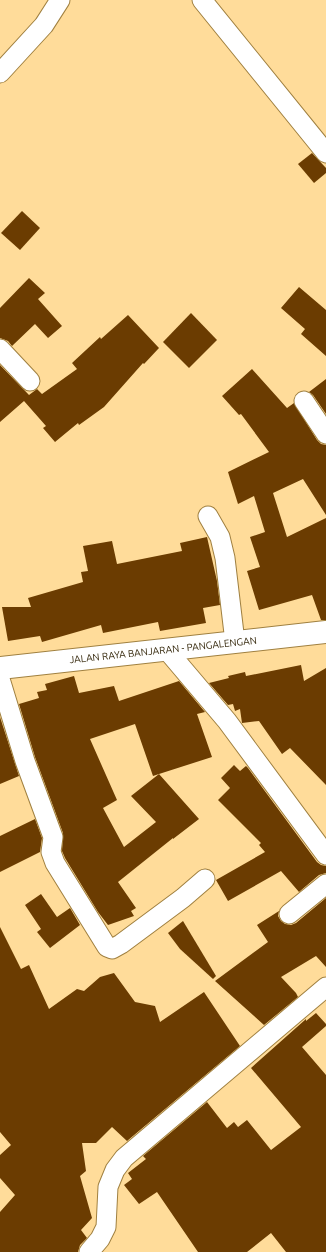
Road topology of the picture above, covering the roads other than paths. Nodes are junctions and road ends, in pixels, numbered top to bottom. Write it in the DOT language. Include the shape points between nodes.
graph roads {
  1 [pos="60,0"];
  2 [pos="202,0"];
  3 [pos="0,73"];
  4 [pos="326,153"];
  5 [pos="0,349"];
  6 [pos="30,381"];
  7 [pos="304,401"];
  8 [pos="326,434"];
  9 [pos="208,516"];
  10 [pos="326,632"];
  11 [pos="235,642"];
  12 [pos="166,649"];
  13 [pos="0,668"];
  14 [pos="0,679"];
  15 [pos="326,855"];
  16 [pos="205,879"];
  17 [pos="326,884"];
  18 [pos="289,914"];
  19 [pos="326,987"];
  20 [pos="88,1252"];
  1 -- 3 [label="street" via="44,25"];
  2 -- 4 [label="street"];
  5 -- 6 [label="street"];
  7 -- 8 [label="street"];
  9 -- 11 [label="street" via="220,538 225,558"];
  10 -- 11 [label="main road, JALAN RAYA BANJARAN - PANGALENGAN"];
  11 -- 12 [label="main road, JALAN RAYA BANJARAN - PANGALENGAN"];
  12 -- 13 [label="main road, JALAN RAYA BANJARAN - PANGALENGAN"];
  12 -- 15 [label="street" via="227,721"];
  14 -- 16 [label="street" via="25,761 53,837 51,852 55,863 107,947 112,949 121,944"];
  17 -- 18 [label="street"];
  19 -- 20 [label="street" via="124,1158 114,1170 108,1187 106,1227 100,1239"];
}
